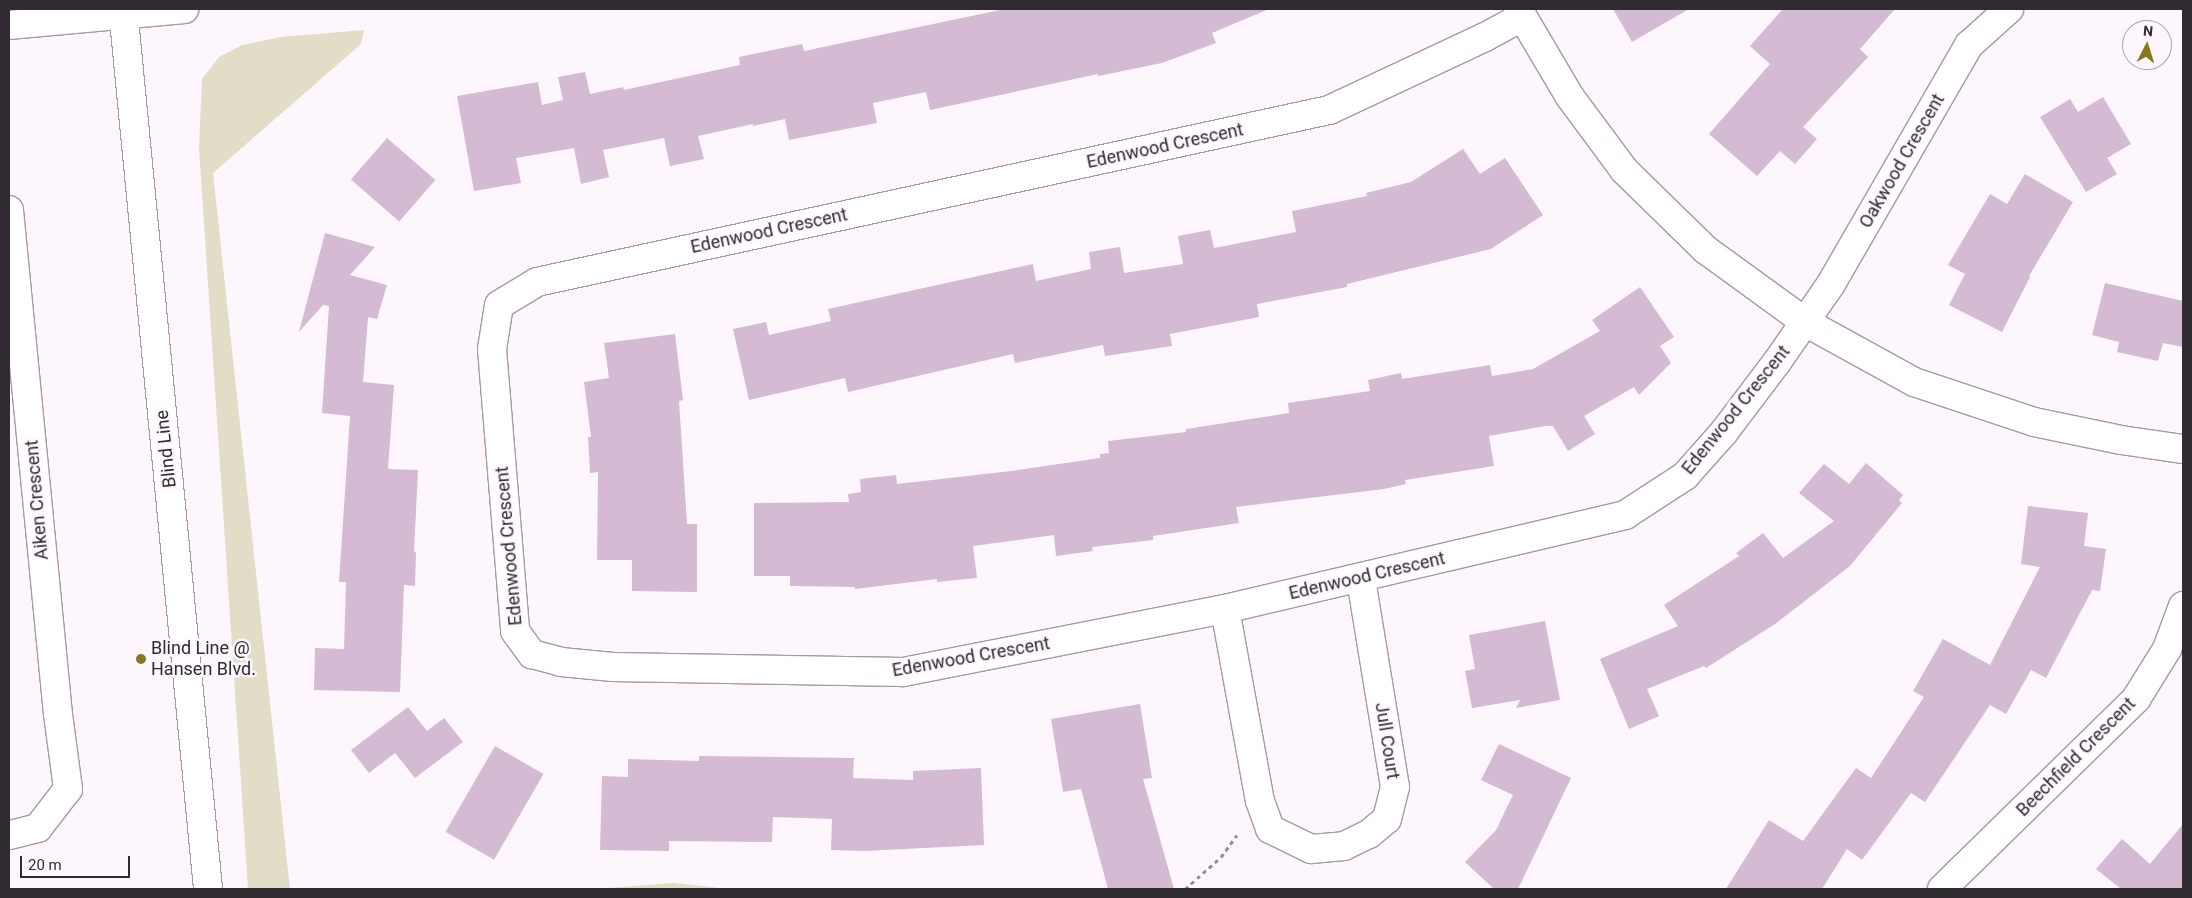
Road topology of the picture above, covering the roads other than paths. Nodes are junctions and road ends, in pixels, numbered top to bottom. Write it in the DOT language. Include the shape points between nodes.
graph roads {
  1 [pos="184,9"];
  2 [pos="2010,9"];
  3 [pos="124,12"];
  4 [pos="1520,13"];
  5 [pos="9,25"];
  6 [pos="9,210"];
  7 [pos="1805,322"];
  8 [pos="2183,449"];
  9 [pos="1361,579"];
  10 [pos="2183,606"];
  11 [pos="1225,609"];
  12 [pos="9,835"];
  13 [pos="208,889"];
  14 [pos="1942,889"];
  1 -- 3 [label="street"];
  2 -- 7 [label="street, Oakwood Crescent" via="1969,45 1831,284"];
  3 -- 5 [label="street"];
  3 -- 13 [label="street, Blind Line"];
  4 -- 7 [label="street" via="1570,97 1625,171 1706,250"];
  4 -- 11 [label="street, Edenwood Crescent" via="1485,37 1329,110 537,282 499,305 492,349 515,631 532,654 560,662 613,667 903,672"];
  6 -- 12 [label="street, Aiken Crescent" via="68,789 38,828"];
  7 -- 8 [label="street" via="1923,385 2034,422"];
  7 -- 9 [label="street, Edenwood Crescent" via="1724,432 1685,476 1625,515"];
  9 -- 11 [label="street, Edenwood Crescent"];
  9 -- 11 [label="street, Jull Court" via="1395,787 1387,819 1369,834 1344,846 1311,850 1270,829 1260,801"];
  10 -- 14 [label="street, Beechfield Crescent" via="2168,649 2136,699"];
}
